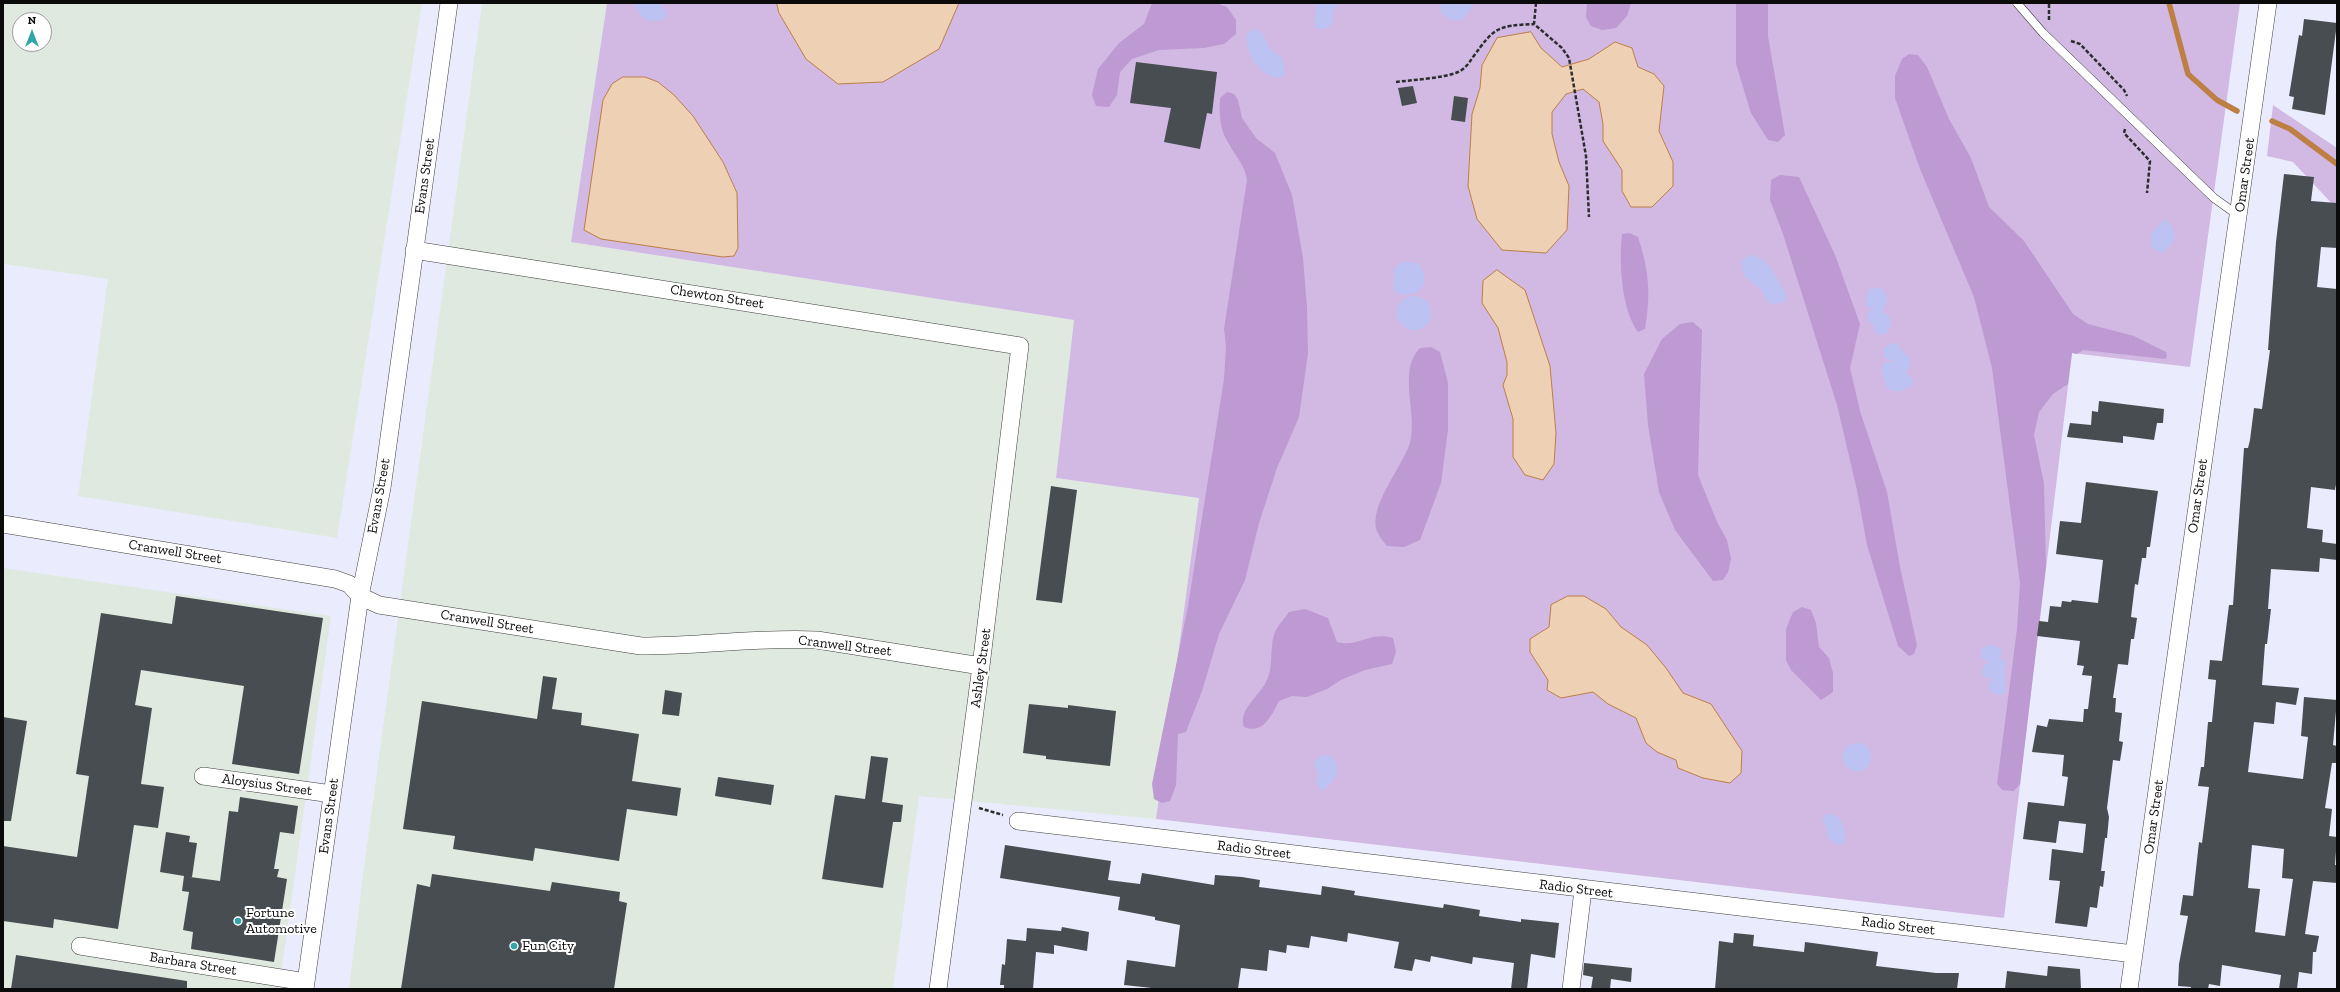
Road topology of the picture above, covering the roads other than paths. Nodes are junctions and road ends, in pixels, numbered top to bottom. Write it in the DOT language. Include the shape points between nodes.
graph roads {
  1 [pos="449,3"];
  2 [pos="2017,3"];
  3 [pos="2268,3"];
  4 [pos="2240,217"];
  5 [pos="414,250"];
  6 [pos="1020,346"];
  7 [pos="3,524"];
  8 [pos="360,596"];
  9 [pos="981,666"];
  10 [pos="203,776"];
  11 [pos="332,794"];
  12 [pos="1018,821"];
  13 [pos="1583,890"];
  14 [pos="80,946"];
  15 [pos="2134,954"];
  16 [pos="305,985"];
  17 [pos="938,989"];
  18 [pos="1571,989"];
  19 [pos="2129,989"];
  1 -- 5 [label="street, Evans Street"];
  2 -- 4 [label="lane" via="2044,33 2197,183"];
  3 -- 4 [label="street, Omar Street"];
  4 -- 15 [label="street, Omar Street"];
  5 -- 6 [label="street, Chewton Street"];
  5 -- 8 [label="street, Evans Street" via="382,488"];
  6 -- 9 [label="street, Ashley Street"];
  7 -- 8 [label="street, Cranwell Street" via="335,579 349,584"];
  8 -- 9 [label="street, Cranwell Street" via="379,605 642,646 816,640"];
  8 -- 11 [label="street, Evans Street"];
  9 -- 17 [label="street, Ashley Street"];
  10 -- 11 [label="street, Aloysius Street"];
  11 -- 16 [label="street, Evans Street"];
  12 -- 13 [label="street, Radio Street"];
  13 -- 15 [label="street, Radio Street"];
  13 -- 18 [label="street"];
  14 -- 16 [label="street, Barbara Street"];
  15 -- 19 [label="street, Omar Street"];
}
